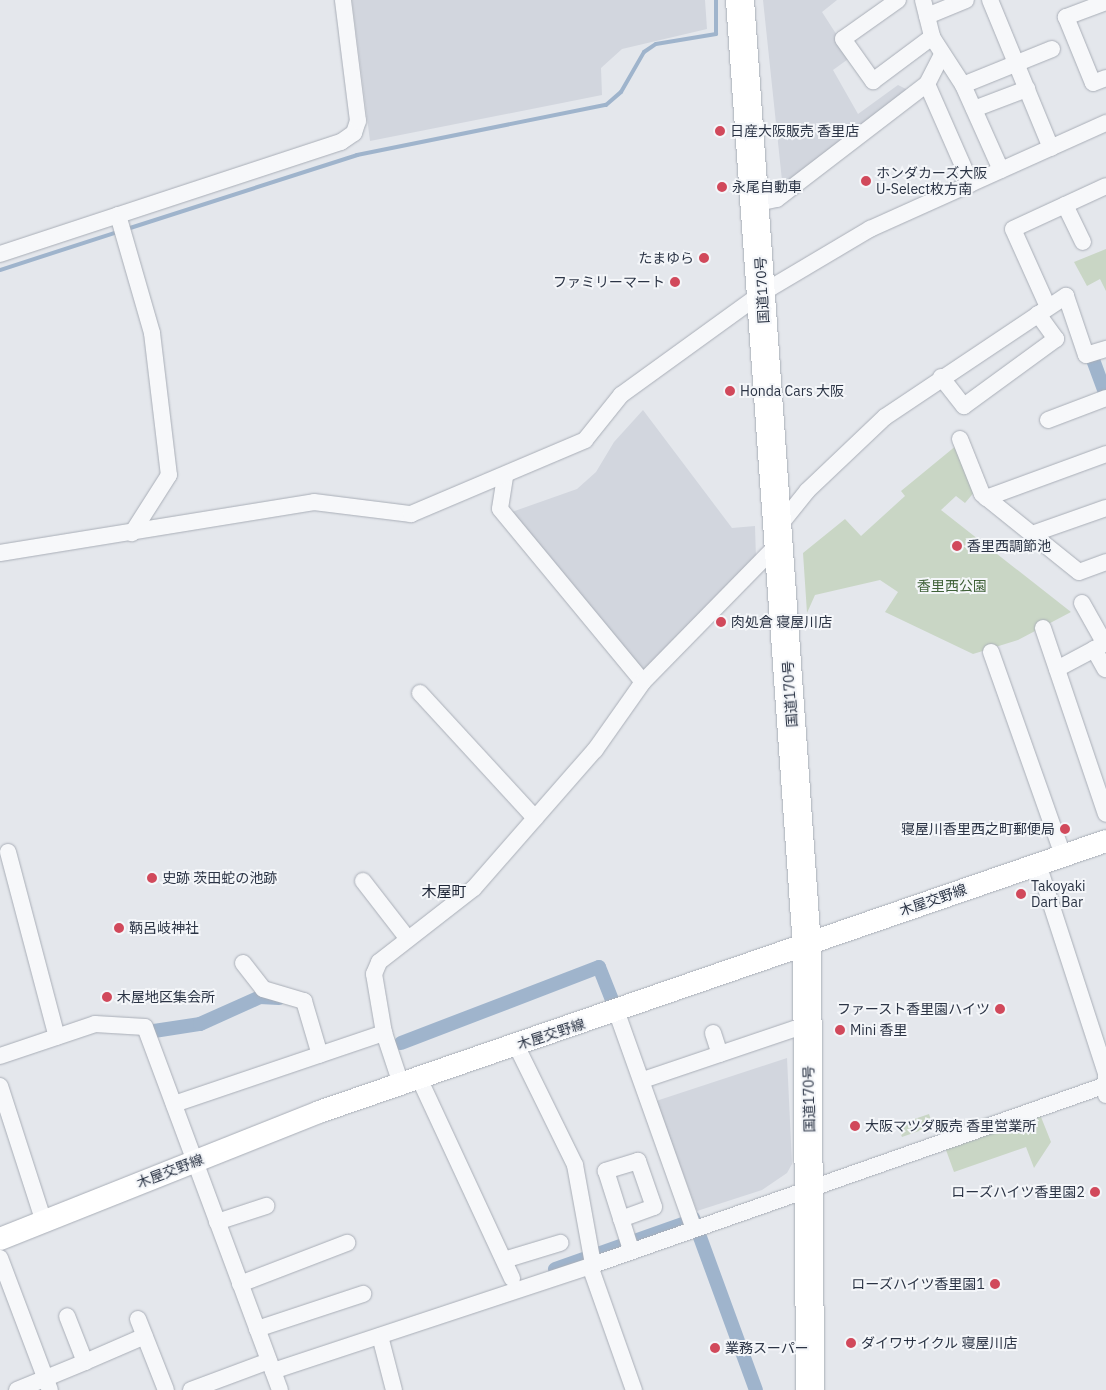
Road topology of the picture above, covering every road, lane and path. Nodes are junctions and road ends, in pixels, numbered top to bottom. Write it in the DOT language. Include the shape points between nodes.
graph roads {
  1 [pos="343,0"];
  2 [pos="740,0"];
  3 [pos="898,0"];
  4 [pos="966,0"];
  5 [pos="990,0"];
  6 [pos="1106,2"];
  7 [pos="925,8"];
  8 [pos="932,38"];
  9 [pos="1052,49"];
  10 [pos="942,55"];
  11 [pos="1016,63"];
  12 [pos="1106,78"];
  13 [pos="927,84"];
  14 [pos="963,85"];
  15 [pos="1027,88"];
  16 [pos="974,109"];
  17 [pos="1106,123"];
  18 [pos="1051,148"];
  19 [pos="1001,170"];
  20 [pos="970,184"];
  21 [pos="1106,186"];
  22 [pos="758,203"];
  23 [pos="1065,205"];
  24 [pos="121,224"];
  25 [pos="1084,242"];
  26 [pos="0,254"];
  27 [pos="762,293"];
  28 [pos="1043,311"];
  29 [pos="1106,349"];
  30 [pos="941,377"];
  31 [pos="1104,404"];
  32 [pos="1048,420"];
  33 [pos="960,439"];
  34 [pos="1106,454"];
  35 [pos="504,477"];
  36 [pos="986,498"];
  37 [pos="1106,508"];
  38 [pos="132,533"];
  39 [pos="780,534"];
  40 [pos="1032,534"];
  41 [pos="0,553"];
  42 [pos="1106,562"];
  43 [pos="1082,603"];
  44 [pos="1043,628"];
  45 [pos="1102,645"];
  46 [pos="991,652"];
  47 [pos="1057,669"];
  48 [pos="1105,669"];
  49 [pos="643,682"];
  50 [pos="420,693"];
  51 [pos="1106,814"];
  52 [pos="535,818"];
  53 [pos="1106,841"];
  54 [pos="8,852"];
  55 [pos="1063,855"];
  56 [pos="1038,864"];
  57 [pos="364,881"];
  58 [pos="408,940"];
  59 [pos="808,946"];
  60 [pos="243,963"];
  61 [pos="617,1013"];
  62 [pos="808,1024"];
  63 [pos="384,1033"];
  64 [pos="713,1033"];
  65 [pos="57,1037"];
  66 [pos="516,1045"];
  67 [pos="320,1054"];
  68 [pos="720,1054"];
  69 [pos="0,1056"];
  70 [pos="643,1080"];
  71 [pos="410,1081"];
  72 [pos="0,1086"];
  73 [pos="1105,1088"];
  74 [pos="174,1104"];
  75 [pos="201,1159"];
  76 [pos="810,1187"];
  77 [pos="266,1206"];
  78 [pos="621,1219"];
  79 [pos="222,1220"];
  80 [pos="44,1222"];
  81 [pos="693,1227"];
  82 [pos="0,1239"];
  83 [pos="347,1243"];
  84 [pos="560,1243"];
  85 [pos="629,1245"];
  86 [pos="0,1258"];
  87 [pos="504,1260"];
  88 [pos="592,1261"];
  89 [pos="512,1278"];
  90 [pos="245,1282"];
  91 [pos="363,1294"];
  92 [pos="67,1316"];
  93 [pos="138,1318"];
  94 [pos="262,1328"];
  95 [pos="145,1336"];
  96 [pos="380,1336"];
  97 [pos="85,1362"];
  98 [pos="271,1366"];
  99 [pos="48,1384"];
  100 [pos="17,1390"];
  101 [pos="166,1390"];
  102 [pos="191,1390"];
  103 [pos="280,1390"];
  104 [pos="394,1390"];
  105 [pos="634,1390"];
  106 [pos="810,1390"];
  1 -- 24 [label="street" via="358,121 354,133 341,142"];
  2 -- 22 [label="highway, 国道170号"];
  3 -- 8 [label="street" via="843,39 873,81"];
  4 -- 7 [label="street"];
  5 -- 11 [label="street"];
  6 -- 12 [label="street" via="1066,17 1093,83"];
  7 -- 8 [label="street"];
  8 -- 10 [label="street"];
  9 -- 11 [label="street"];
  10 -- 13 [label="street"];
  10 -- 14 [label="street"];
  11 -- 14 [label="street"];
  11 -- 15 [label="street"];
  13 -- 20 [label="street"];
  13 -- 22 [label="street" via="777,199"];
  14 -- 16 [label="street"];
  15 -- 16 [label="street"];
  15 -- 18 [label="street"];
  16 -- 19 [label="street"];
  17 -- 18 [label="street"];
  18 -- 19 [label="street"];
  19 -- 20 [label="street"];
  20 -- 27 [label="street" via="870,229"];
  21 -- 23 [label="street"];
  22 -- 27 [label="highway, 国道170号"];
  23 -- 25 [label="street"];
  23 -- 28 [label="street" via="1013,230"];
  24 -- 26 [label="street"];
  24 -- 38 [label="street" via="152,333 169,475"];
  27 -- 35 [label="street" via="621,395 585,440"];
  27 -- 39 [label="highway, 国道170号"];
  28 -- 29 [label="street" via="1066,296 1086,355"];
  28 -- 30 [label="street"];
  28 -- 30 [label="street" via="1056,339 964,406"];
  30 -- 39 [label="street" via="861,439"];
  31 -- 32 [label="street"];
  33 -- 36 [label="street"];
  34 -- 36 [label="street"];
  35 -- 38 [label="street" via="411,514 314,502 244,510"];
  35 -- 49 [label="street" via="500,509"];
  36 -- 40 [label="street"];
  37 -- 40 [label="street"];
  38 -- 41 [label="street"];
  39 -- 49 [label="street"];
  39 -- 59 [label="highway, 国道170号"];
  40 -- 42 [label="street" via="1079,572"];
  43 -- 45 [label="street"];
  44 -- 47 [label="street"];
  45 -- 47 [label="street"];
  45 -- 48 [label="street"];
  46 -- 55 [label="street"];
  47 -- 51 [label="street"];
  49 -- 52 [label="street" via="595,750"];
  50 -- 52 [label="street"];
  52 -- 58 [label="street" via="474,888"];
  53 -- 55 [label="main road, 木屋交野線"];
  54 -- 65 [label="street"];
  55 -- 56 [label="main road, 木屋交野線"];
  56 -- 59 [label="main road, 木屋交野線"];
  56 -- 73 [label="street" via="1106,1073"];
  57 -- 58 [label="street"];
  58 -- 63 [label="street" via="379,962 374,974"];
  59 -- 61 [label="main road, 木屋交野線"];
  59 -- 62 [label="highway, 国道170号"];
  60 -- 67 [label="street" via="263,989 304,1001"];
  61 -- 66 [label="main road, 木屋交野線"];
  61 -- 70 [label="street"];
  62 -- 68 [label="street"];
  62 -- 76 [label="highway, 国道170号"];
  63 -- 67 [label="street"];
  63 -- 71 [label="street"];
  64 -- 68 [label="street"];
  65 -- 69 [label="street"];
  65 -- 74 [label="street" via="95,1024 145,1027"];
  66 -- 71 [label="main road, 木屋交野線"];
  66 -- 88 [label="street" via="575,1165"];
  67 -- 74 [label="street"];
  68 -- 70 [label="street"];
  70 -- 81 [label="street"];
  71 -- 75 [label="main road, 木屋交野線"];
  71 -- 87 [label="street"];
  72 -- 80 [label="street"];
  73 -- 76 [label="street"];
  74 -- 75 [label="street"];
  75 -- 79 [label="street"];
  75 -- 80 [label="main road, 木屋交野線"];
  76 -- 81 [label="street"];
  76 -- 106 [label="highway, 国道170号"];
  77 -- 79 [label="street"];
  78 -- 85 [label="street"];
  79 -- 90 [label="street"];
  80 -- 82 [label="main road, 木屋交野線"];
  81 -- 85 [label="street"];
  83 -- 90 [label="street"];
  84 -- 87 [label="street"];
  85 -- 88 [label="street"];
  86 -- 99 [label="street"];
  87 -- 89 [label="street"];
  88 -- 96 [label="street"];
  88 -- 105 [label="street"];
  90 -- 94 [label="street"];
  91 -- 94 [label="street"];
  92 -- 97 [label="street"];
  93 -- 95 [label="street"];
  94 -- 98 [label="street"];
  95 -- 97 [label="street"];
  95 -- 101 [label="street"];
  96 -- 98 [label="street"];
  96 -- 104 [label="street"];
  97 -- 99 [label="street"];
  98 -- 102 [label="street"];
  98 -- 103 [label="street"];
  99 -- 100 [label="street"];
}
